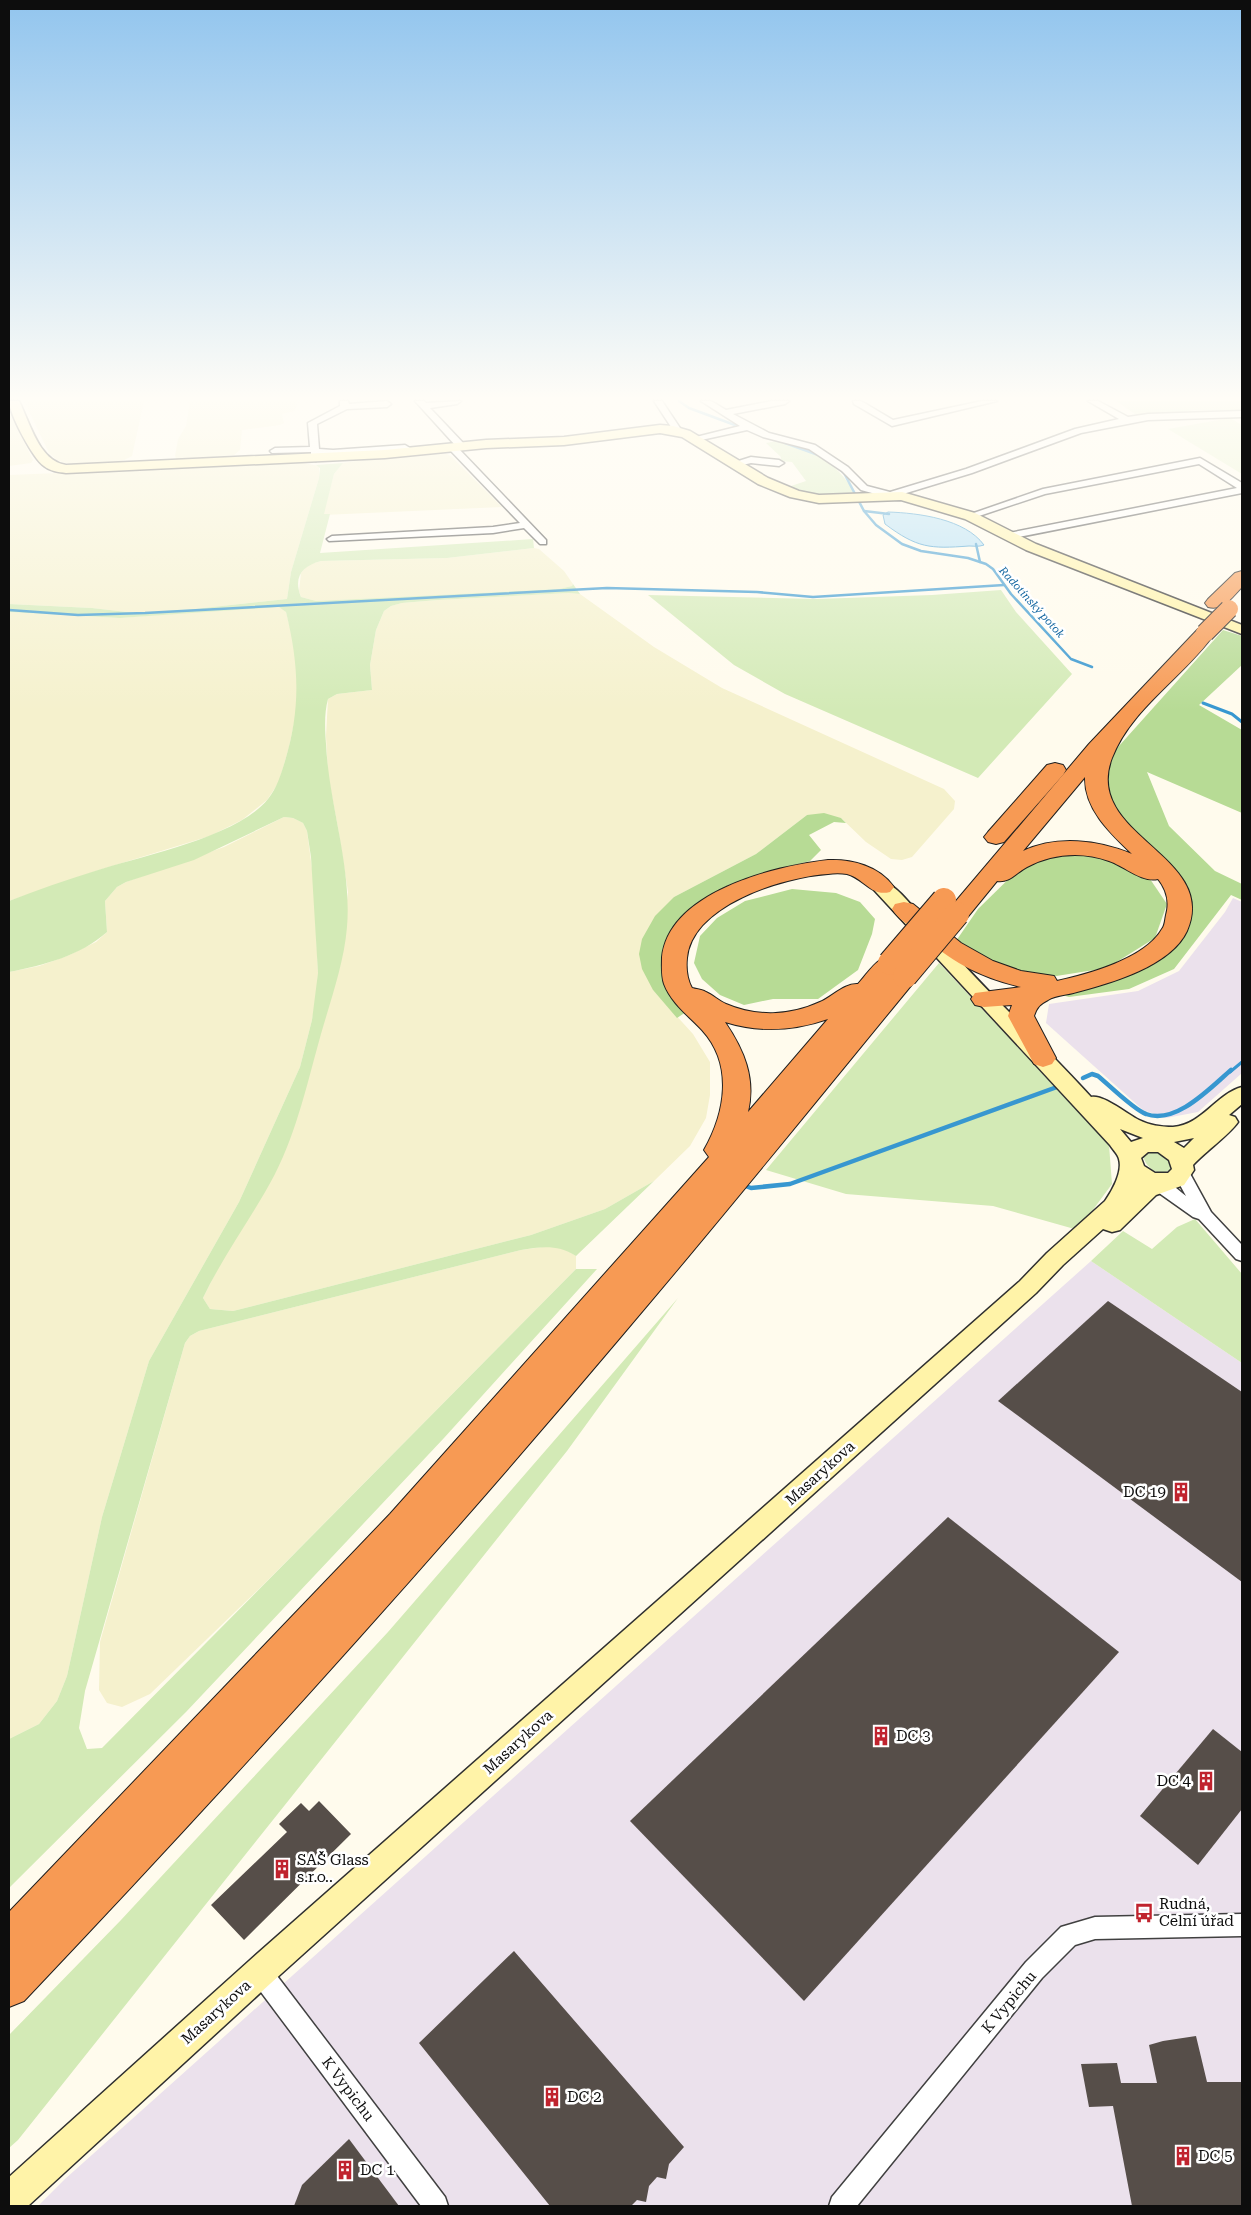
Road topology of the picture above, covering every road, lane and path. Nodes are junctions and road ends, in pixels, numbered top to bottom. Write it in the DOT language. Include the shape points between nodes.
graph roads {
  1 [pos="508,504"];
  2 [pos="933,504"];
  3 [pos="1005,504"];
  4 [pos="1166,504"];
  5 [pos="970,516"];
  6 [pos="527,525"];
  7 [pos="1010,536"];
  8 [pos="332,539"];
  9 [pos="543,542"];
  10 [pos="1242,577"];
  11 [pos="1229,603"];
  12 [pos="1197,630"];
  13 [pos="1242,630"];
  14 [pos="1120,724"];
  15 [pos="889,899"];
  16 [pos="1179,904"];
  17 [pos="950,907"];
  18 [pos="674,966"];
  19 [pos="898,969"];
  20 [pos="1043,987"];
  21 [pos="984,999"];
  22 [pos="1043,1058"];
  23 [pos="1071,1088"];
  24 [pos="1242,1094"];
  25 [pos="1242,1101"];
  26 [pos="1100,1107"];
  27 [pos="1242,1110"];
  28 [pos="1143,1153"];
  29 [pos="1171,1179"];
  30 [pos="678,1213"];
  31 [pos="1205,1216"];
  32 [pos="1242,1255"];
  33 [pos="1028,1287"];
  34 [pos="1242,1926"];
  35 [pos="9,1941"];
  36 [pos="260,1972"];
  37 [pos="9,1986"];
  38 [pos="9,2200"];
  39 [pos="436,2206"];
  40 [pos="841,2206"];
  1 -- 6 [label="street"];
  2 -- 5 [label="main road"];
  3 -- 5 [label="street"];
  4 -- 7 [label="street"];
  5 -- 7 [label="main road"];
  6 -- 8 [label="street" via="493,530"];
  6 -- 9 [label="street"];
  7 -- 13 [label="main road"];
  10 -- 11 [label="highway"];
  11 -- 12 [label="highway, bridge"];
  12 -- 14 [label="highway"];
  12 -- 17 [label="highway" via="1116,703 1029,798"];
  14 -- 16 [label="highway" via="1097,770 1098,794 1112,820 1173,883"];
  14 -- 17 [label="highway"];
  15 -- 18 [label="highway" via="814,878 782,879 740,889 711,906 690,925 676,945"];
  15 -- 20 [label="highway" via="962,956 980,966"];
  15 -- 21 [label="main road"];
  16 -- 17 [label="highway" via="1160,878 1138,864 1108,852 1062,848 1035,853 1016,862"];
  16 -- 20 [label="highway" via="1175,930 1161,947 1132,966 1096,978"];
  17 -- 19 [label="highway, bridge"];
  18 -- 19 [label="highway" via="689,990 713,1008 744,1019 772,1022 804,1018 835,1007"];
  18 -- 30 [label="highway" via="680,988 728,1047 739,1090 736,1111 725,1139"];
  19 -- 30 [label="highway"];
  19 -- 37 [label="highway" via="614,1324 425,1539 125,1866"];
  20 -- 21 [label="highway" via="1016,997"];
  20 -- 22 [label="highway" via="1025,1002 1021,1016"];
  21 -- 22 [label="main road"];
  22 -- 23 [label="main road"];
  23 -- 26 [label="main road"];
  23 -- 28 [label="main road" via="1118,1140"];
  24 -- 26 [label="main road" via="1200,1126 1173,1135 1146,1132"];
  25 -- 28 [label="main road" via="1197,1136"];
  26 -- 28 [label="main road"];
  27 -- 29 [label="main road" via="1200,1144"];
  28 -- 29 [label="main road" via="1142,1176"];
  28 -- 29 [label="main road" via="1176,1153"];
  28 -- 33 [label="main road, Masarykova" via="1113,1207"];
  29 -- 31 [label="street"];
  29 -- 31 [label="street"];
  29 -- 33 [label="main road, Masarykova" via="1155,1196 1135,1203 1061,1266"];
  30 -- 35 [label="highway" via="402,1525"];
  31 -- 32 [label="street"];
  33 -- 36 [label="main road, Masarykova"];
  34 -- 40 [label="street, K Vypichu" via="1095,1928 1069,1935 1034,1970"];
  36 -- 38 [label="main road, Masarykova"];
  36 -- 39 [label="street, K Vypichu"];
}
